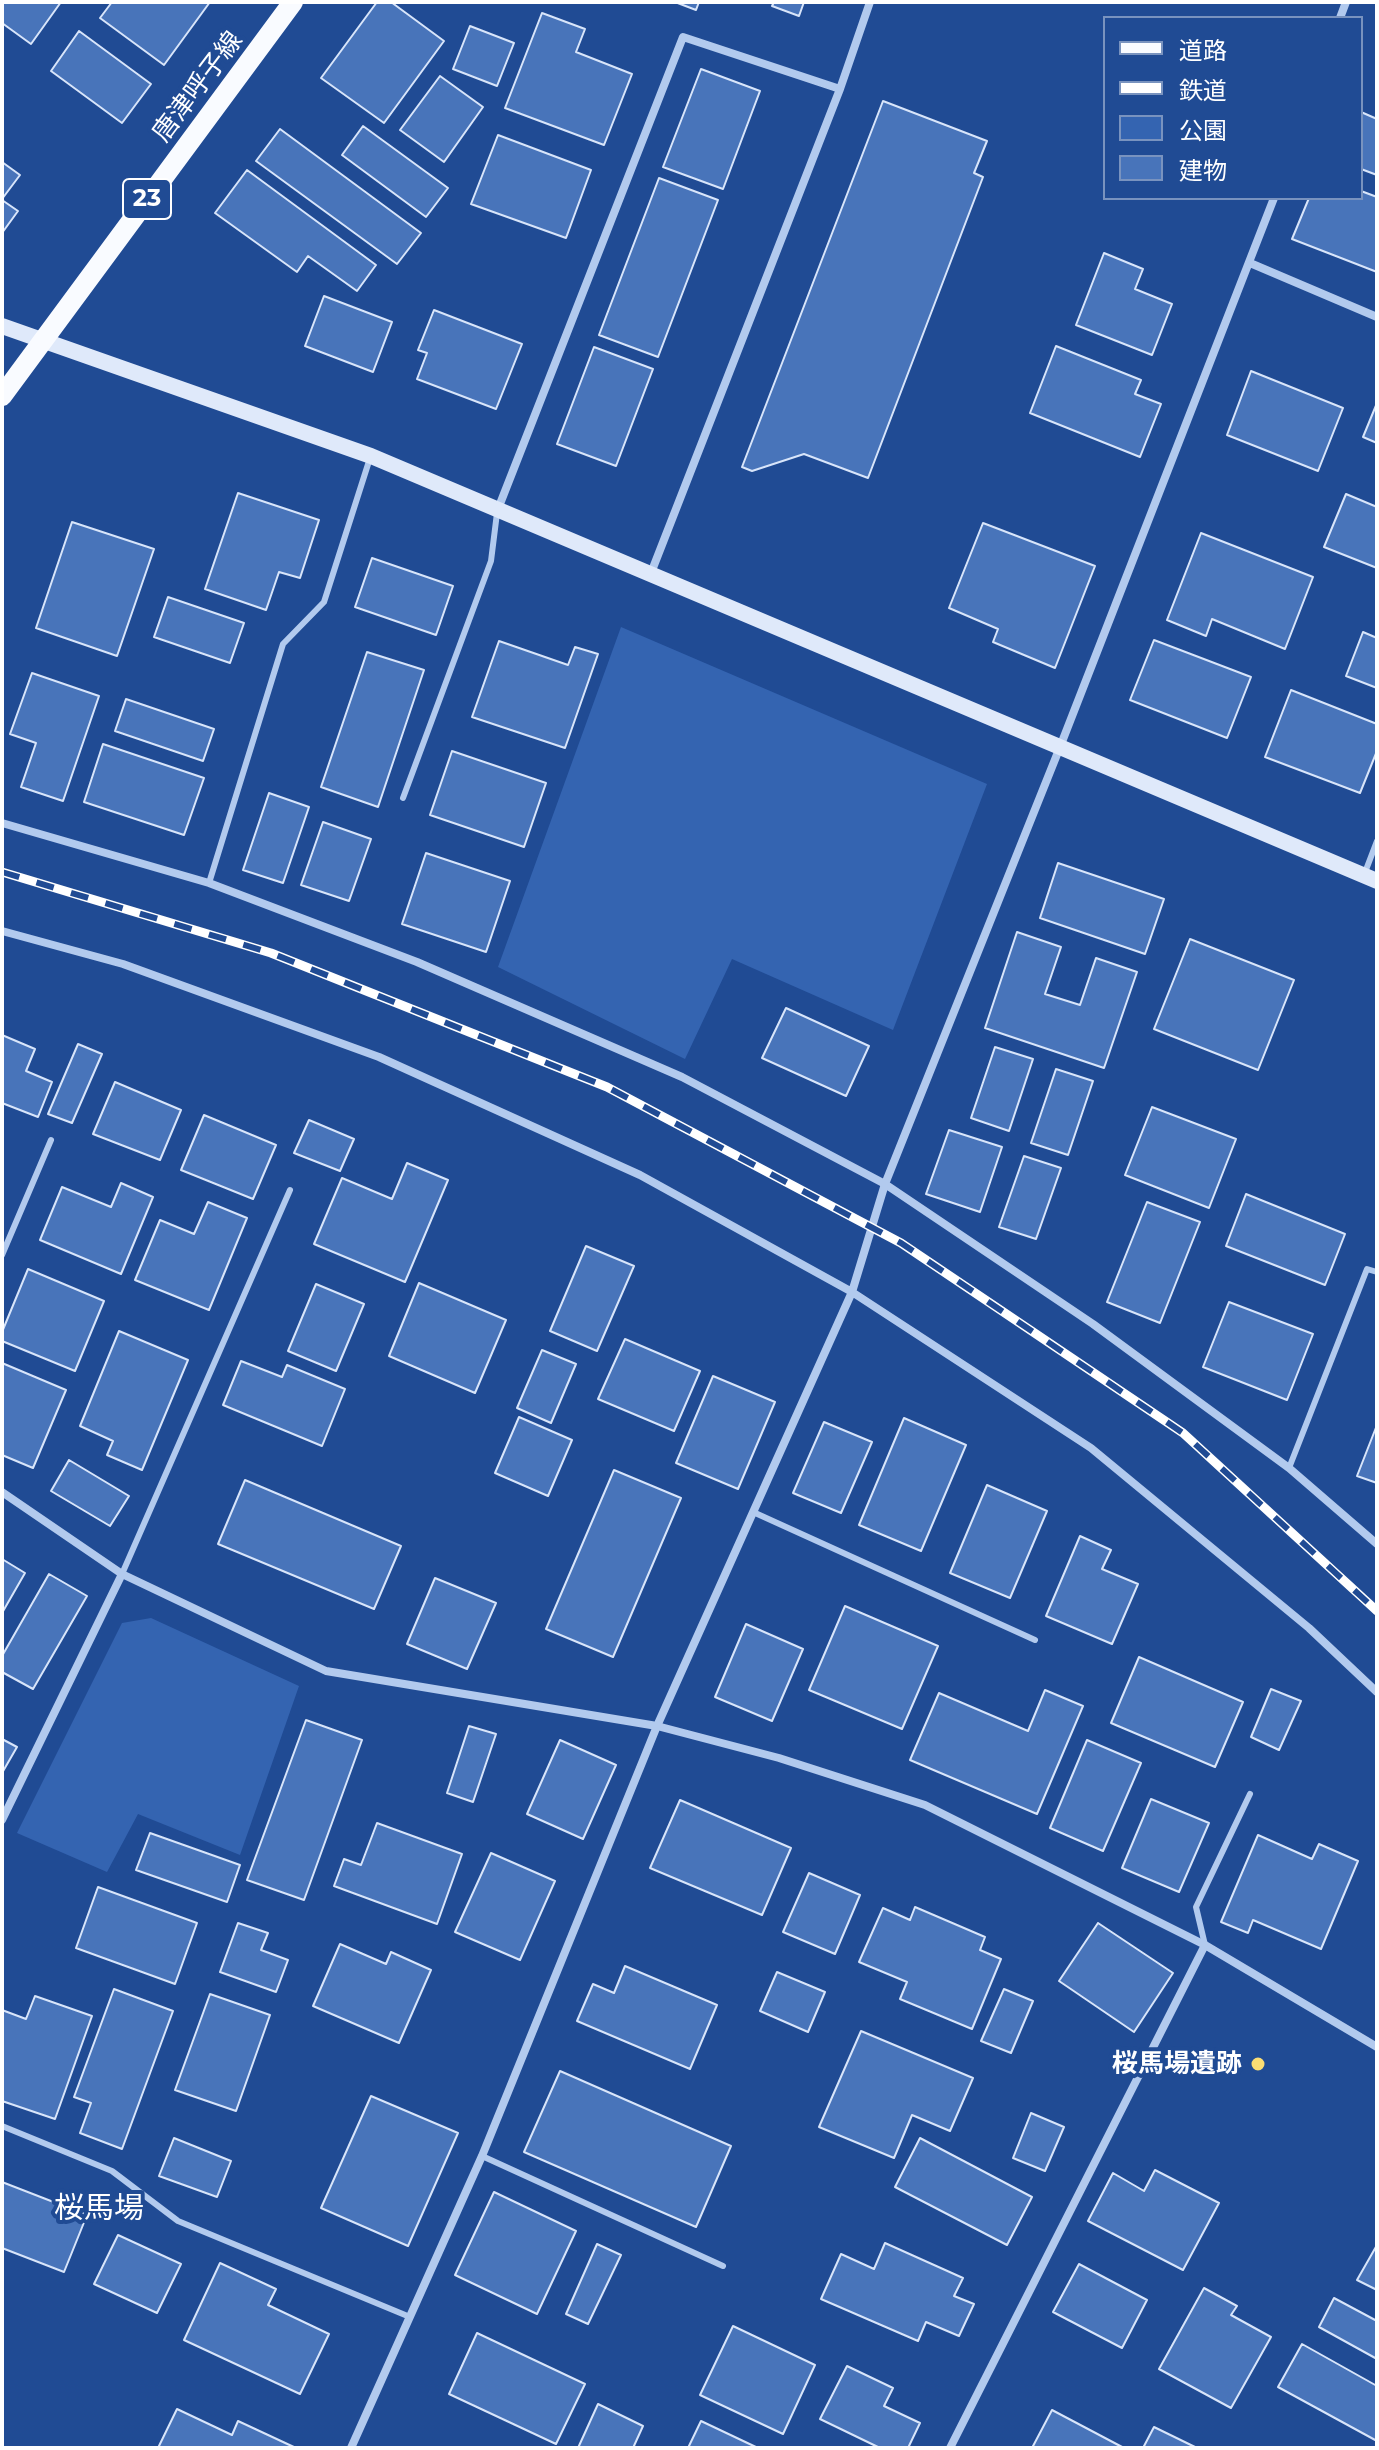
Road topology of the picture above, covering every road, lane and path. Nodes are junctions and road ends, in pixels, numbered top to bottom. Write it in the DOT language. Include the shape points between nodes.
graph roads {
  1 [pos="293,2"];
  2 [pos="870,2"];
  3 [pos="840,89"];
  4 [pos="1273,200"];
  5 [pos="1250,263"];
  6 [pos="1377,317"];
  7 [pos="2,326"];
  8 [pos="43,339"];
  9 [pos="2,396"];
  10 [pos="371,456"];
  11 [pos="498,509"];
  12 [pos="651,573"];
  13 [pos="1060,747"];
  14 [pos="403,798"];
  15 [pos="2,823"];
  16 [pos="1377,841"];
  17 [pos="1371,878"];
  18 [pos="209,883"];
  19 [pos="2,931"];
  20 [pos="51,1140"];
  21 [pos="885,1184"];
  22 [pos="290,1190"];
  23 [pos="2,1255"];
  24 [pos="1377,1272"];
  25 [pos="852,1292"];
  26 [pos="1289,1468"];
  27 [pos="2,1492"];
  28 [pos="753,1512"];
  29 [pos="1377,1544"];
  30 [pos="122,1574"];
  31 [pos="1035,1640"];
  32 [pos="1377,1692"];
  33 [pos="657,1726"];
  34 [pos="1250,1794"];
  35 [pos="2,1820"];
  36 [pos="1205,1945"];
  37 [pos="1377,2047"];
  38 [pos="2,2126"];
  39 [pos="482,2156"];
  40 [pos="723,2266"];
  41 [pos="410,2317"];
  42 [pos="351,2448"];
  43 [pos="950,2448"];
  1 -- 8 [label="main road, 唐津呼子線 / 23"];
  2 -- 3 [label="street"];
  3 -- 11 [label="street" via="683,37"];
  3 -- 12 [label="street"];
  4 -- 5 [label="street"];
  5 -- 6 [label="street"];
  5 -- 13 [label="street"];
  7 -- 8 [label="street"];
  8 -- 9 [label="main road, 唐津呼子線 / 23"];
  8 -- 10 [label="street"];
  10 -- 11 [label="street"];
  10 -- 18 [label="lane" via="324,602 283,644"];
  11 -- 12 [label="street"];
  11 -- 14 [label="lane" via="491,561"];
  12 -- 13 [label="street"];
  13 -- 17 [label="street"];
  13 -- 21 [label="street"];
  15 -- 18 [label="street"];
  16 -- 17 [label="lane"];
  18 -- 21 [label="street" via="417,962 682,1077"];
  19 -- 25 [label="street" via="123,964 379,1057 640,1175"];
  20 -- 23 [label="lane"];
  21 -- 25 [label="street"];
  21 -- 26 [label="street" via="1093,1324"];
  22 -- 30 [label="lane"];
  24 -- 26 [label="lane" via="1367,1269"];
  25 -- 28 [label="street"];
  25 -- 32 [label="street" via="1091,1448 1309,1628"];
  26 -- 29 [label="street"];
  27 -- 30 [label="street"];
  28 -- 31 [label="lane"];
  28 -- 33 [label="street"];
  30 -- 33 [label="street" via="326,1671"];
  30 -- 35 [label="street"];
  33 -- 36 [label="street" via="925,1805"];
  33 -- 39 [label="street"];
  34 -- 36 [label="lane" via="1196,1907"];
  36 -- 37 [label="street"];
  36 -- 43 [label="street"];
  38 -- 41 [label="lane" via="112,2171 178,2221"];
  39 -- 40 [label="lane"];
  39 -- 41 [label="street"];
  41 -- 42 [label="street"];
}
